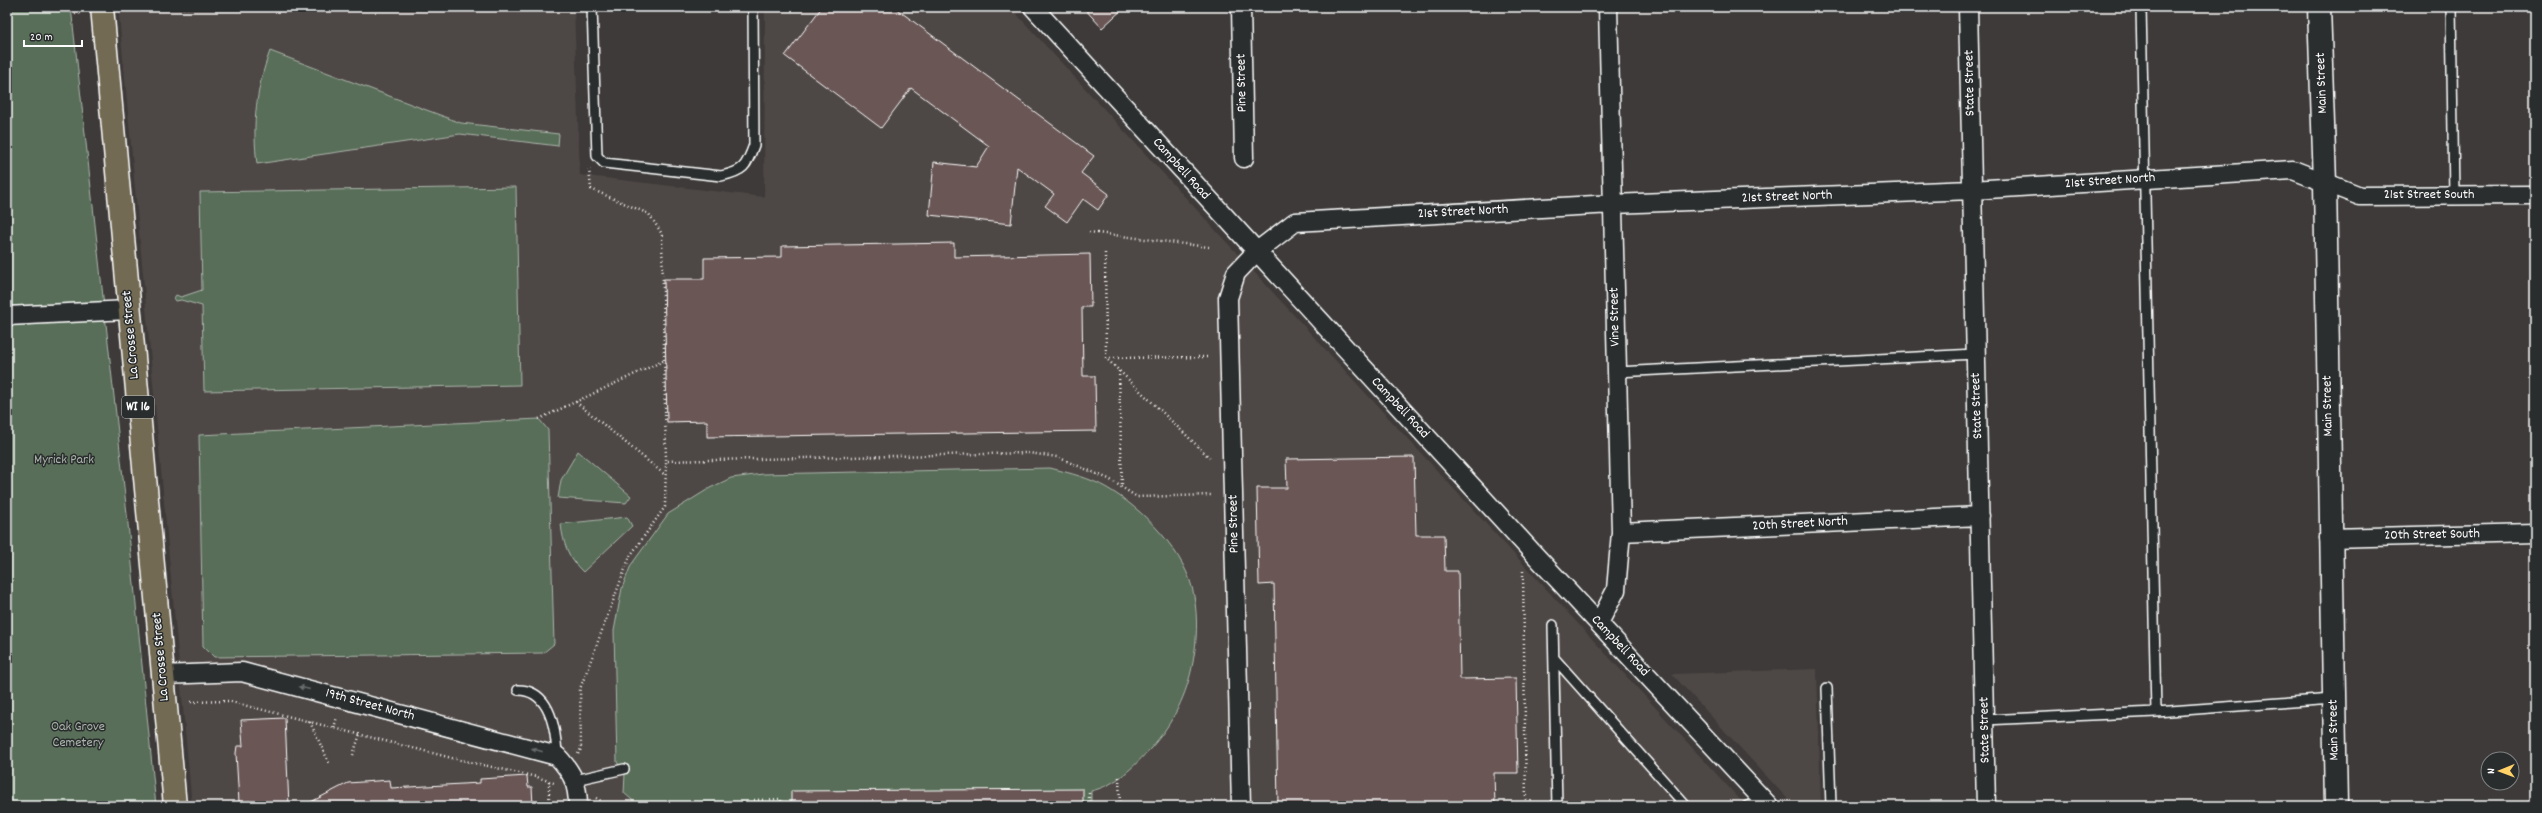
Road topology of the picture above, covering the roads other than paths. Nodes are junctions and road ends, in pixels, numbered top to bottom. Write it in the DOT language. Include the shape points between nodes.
graph roads {
  1 [pos="592,7"];
  2 [pos="753,7"];
  3 [pos="1033,7"];
  4 [pos="1241,7"];
  5 [pos="1608,7"];
  6 [pos="1968,7"];
  7 [pos="2142,7"];
  8 [pos="2319,7"];
  9 [pos="2451,7"];
  10 [pos="102,9"];
  11 [pos="1244,158"];
  12 [pos="2145,178"];
  13 [pos="2325,183"];
  14 [pos="1972,190"];
  15 [pos="2454,195"];
  16 [pos="2535,195"];
  17 [pos="1612,204"];
  18 [pos="1256,252"];
  19 [pos="128,310"];
  20 [pos="8,317"];
  21 [pos="1976,354"];
  22 [pos="1617,372"];
  23 [pos="1980,516"];
  24 [pos="1620,532"];
  25 [pos="2535,533"];
  26 [pos="2330,538"];
  27 [pos="1599,623"];
  28 [pos="1553,625"];
  29 [pos="1554,658"];
  30 [pos="162,675"];
  31 [pos="1828,688"];
  32 [pos="518,690"];
  33 [pos="2333,699"];
  34 [pos="2156,712"];
  35 [pos="1984,720"];
  36 [pos="557,756"];
  37 [pos="624,769"];
  38 [pos="575,787"];
  39 [pos="1767,804"];
  40 [pos="175,806"];
  41 [pos="1241,806"];
  42 [pos="1557,806"];
  43 [pos="1686,806"];
  44 [pos="1747,806"];
  45 [pos="1831,806"];
  46 [pos="1986,806"];
  47 [pos="2336,806"];
  1 -- 2 [label="lane" via="597,156 604,163 721,176 739,172 748,163 754,145"];
  3 -- 18 [label="street, Campbell Road"];
  4 -- 11 [label="street, Pine Street"];
  5 -- 17 [label="street, Vine Street"];
  6 -- 14 [label="street, State Street"];
  7 -- 12 [label="lane"];
  8 -- 13 [label="street, Main Street"];
  9 -- 15 [label="lane"];
  10 -- 19 [label="main road, La Crosse Street / WI 16"];
  12 -- 13 [label="street, 21st Street North" via="2294,170"];
  12 -- 14 [label="street, 21st Street North"];
  12 -- 34 [label="lane"];
  13 -- 15 [label="street, 21st Street South" via="2360,196"];
  13 -- 26 [label="street, Main Street"];
  14 -- 17 [label="street, 21st Street North"];
  14 -- 21 [label="street, State Street"];
  15 -- 16 [label="street, 21st Street South"];
  17 -- 18 [label="street, 21st Street North" via="1295,222"];
  17 -- 22 [label="street, Vine Street"];
  18 -- 27 [label="street, Campbell Road"];
  18 -- 41 [label="street, Pine Street" via="1236,273 1228,298"];
  19 -- 20 [label="street"];
  19 -- 30 [label="main road, La Crosse Street / WI 16"];
  21 -- 22 [label="lane"];
  21 -- 23 [label="street, State Street"];
  22 -- 24 [label="street, Vine Street"];
  23 -- 24 [label="street, 20th Street North"];
  23 -- 35 [label="street, State Street"];
  24 -- 27 [label="street, Vine Street" via="1616,590"];
  25 -- 26 [label="street, 20th Street South"];
  26 -- 33 [label="street, Main Street"];
  27 -- 39 [label="street, Campbell Road"];
  28 -- 29 [label="lane"];
  29 -- 42 [label="lane"];
  29 -- 43 [label="lane"];
  36 -- 30 [label="street, 19th Street North, one-way" via="242,672"];
  30 -- 40 [label="main road, La Crosse Street / WI 16"];
  31 -- 45 [label="lane"];
  32 -- 36 [label="lane" via="529,690 538,696 548,709"];
  33 -- 34 [label="lane"];
  33 -- 47 [label="street, Main Street"];
  34 -- 35 [label="lane"];
  35 -- 46 [label="street, State Street"];
  36 -- 38 [label="street"];
  37 -- 38 [label="lane"];
  39 -- 44 [label="lane"];
}
